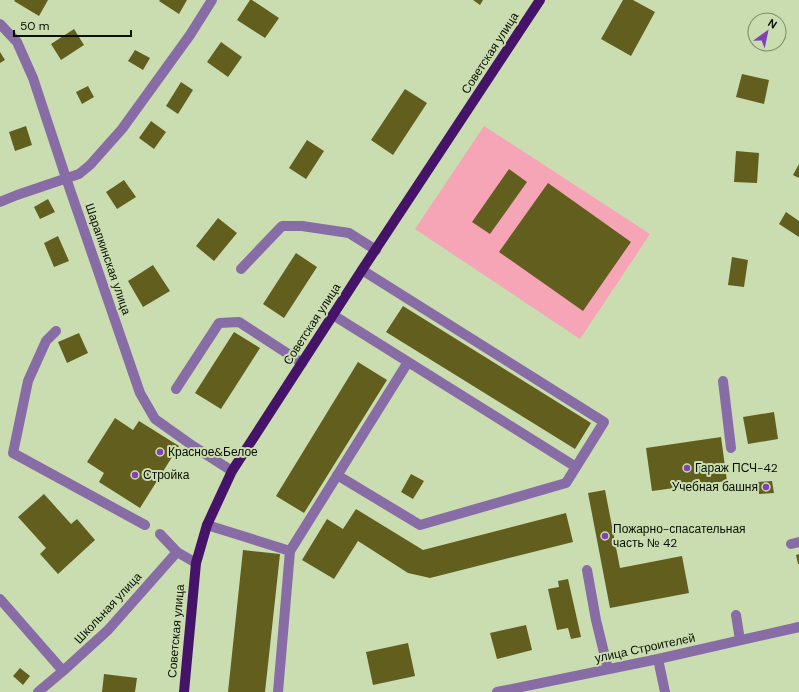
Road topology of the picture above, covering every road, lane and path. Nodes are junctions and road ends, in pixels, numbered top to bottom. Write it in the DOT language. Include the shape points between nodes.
graph roads {
  1 [pos="212,0"];
  2 [pos="540,0"];
  3 [pos="0,24"];
  4 [pos="66,178"];
  5 [pos="0,202"];
  6 [pos="376,250"];
  7 [pos="241,269"];
  8 [pos="362,270"];
  9 [pos="333,315"];
  10 [pos="56,331"];
  11 [pos="408,362"];
  12 [pos="302,363"];
  13 [pos="723,381"];
  14 [pos="176,389"];
  15 [pos="731,448"];
  16 [pos="576,467"];
  17 [pos="232,471"];
  18 [pos="337,475"];
  19 [pos="145,525"];
  20 [pos="207,525"];
  21 [pos="160,534"];
  22 [pos="290,551"];
  23 [pos="177,552"];
  24 [pos="196,563"];
  25 [pos="587,570"];
  26 [pos="0,599"];
  27 [pos="736,615"];
  28 [pos="799,627"];
  29 [pos="740,640"];
  30 [pos="658,658"];
  31 [pos="608,669"];
  32 [pos="63,671"];
  33 [pos="38,692"];
  34 [pos="184,692"];
  35 [pos="278,692"];
  36 [pos="497,692"];
  37 [pos="665,692"];
  1 -- 4 [label="street" via="122,129 90,165 79,174"];
  2 -- 6 [label="main road, Советская улица"];
  3 -- 4 [label="street, Шарапкинская улица" via="17,42 33,78"];
  4 -- 5 [label="street"];
  4 -- 17 [label="street, Шарапкинская улица" via="140,393 155,419"];
  6 -- 7 [label="street" via="349,233 302,226 282,226"];
  6 -- 8 [label="main road, Советская улица"];
  8 -- 9 [label="main road, Советская улица"];
  8 -- 16 [label="street" via="604,422"];
  9 -- 11 [label="street"];
  9 -- 12 [label="main road, Советская улица"];
  10 -- 19 [label="street" via="46,341 28,381 13,453"];
  11 -- 16 [label="street"];
  11 -- 18 [label="street"];
  12 -- 14 [label="street" via="239,322 219,323"];
  12 -- 17 [label="main road, Советская улица"];
  13 -- 15 [label="street"];
  16 -- 18 [label="street" via="566,483 420,525"];
  17 -- 20 [label="main road, Советская улица"];
  18 -- 22 [label="street"];
  20 -- 22 [label="street"];
  20 -- 24 [label="main road, Советская улица"];
  21 -- 23 [label="street"];
  22 -- 35 [label="street"];
  23 -- 24 [label="street"];
  23 -- 32 [label="street, Школьная улица" via="108,630"];
  24 -- 34 [label="main road, Советская улица"];
  25 -- 31 [label="street"];
  26 -- 32 [label="street"];
  27 -- 29 [label="street"];
  28 -- 29 [label="street, улица Строителей"];
  29 -- 30 [label="street, улица Строителей"];
  30 -- 31 [label="street, улица Строителей"];
  30 -- 37 [label="street"];
  31 -- 36 [label="street, улица Строителей"];
  32 -- 33 [label="street, Школьная улица"];
}
